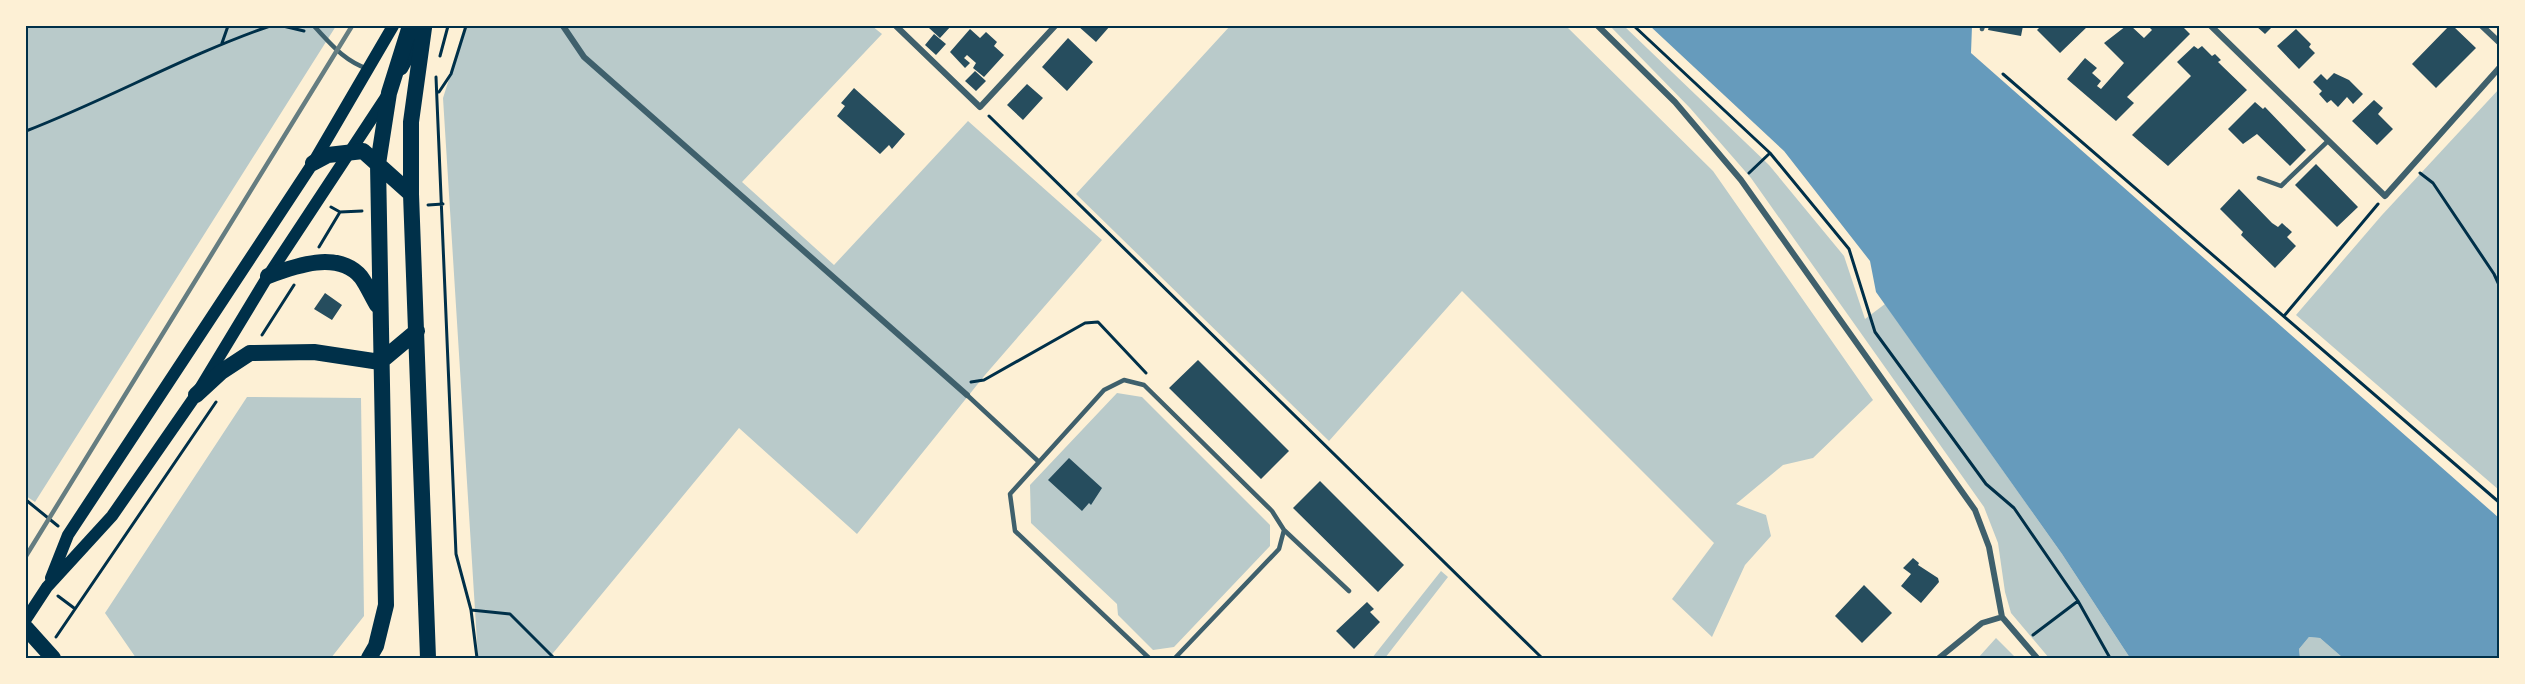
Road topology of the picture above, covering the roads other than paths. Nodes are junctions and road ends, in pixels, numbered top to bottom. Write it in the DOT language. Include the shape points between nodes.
graph roads {
  1 [pos="314,26"];
  2 [pos="393,26"];
  3 [pos="420,26"];
  4 [pos="563,26"];
  5 [pos="896,26"];
  6 [pos="1055,26"];
  7 [pos="1598,26"];
  8 [pos="2211,26"];
  9 [pos="2482,26"];
  10 [pos="2499,44"];
  11 [pos="2499,67"];
  12 [pos="368,69"];
  13 [pos="389,93"];
  14 [pos="2328,141"];
  15 [pos="351,151"];
  16 [pos="314,163"];
  17 [pos="378,164"];
  18 [pos="2259,178"];
  19 [pos="411,194"];
  20 [pos="268,276"];
  21 [pos="379,308"];
  22 [pos="417,331"];
  23 [pos="380,362"];
  24 [pos="196,395"];
  25 [pos="967,395"];
  26 [pos="1038,460"];
  27 [pos="1284,530"];
  28 [pos="47,587"];
  29 [pos="1349,591"];
  30 [pos="2002,617"];
  31 [pos="26,619"];
  32 [pos="26,628"];
  33 [pos="53,650"];
  34 [pos="429,655"];
  35 [pos="369,658"];
  36 [pos="1149,658"];
  37 [pos="1175,658"];
  38 [pos="1939,658"];
  39 [pos="2037,658"];
  1 -- 12 [label="lane" via="336,51"];
  2 -- 12 [label="main road"];
  3 -- 13 [label="highway"];
  3 -- 19 [label="highway" via="411,122"];
  4 -- 25 [label="street" via="584,57"];
  5 -- 6 [label="street" via="980,106"];
  7 -- 30 [label="street" via="1676,102 1741,180 1976,510 1989,547"];
  8 -- 14 [label="street"];
  9 -- 10 [label="street"];
  11 -- 14 [label="street" via="2385,196"];
  12 -- 16 [label="main road"];
  13 -- 15 [label="main road"];
  13 -- 17 [label="highway"];
  14 -- 18 [label="lane" via="2281,186"];
  15 -- 16 [label="highway" via="328,155"];
  15 -- 17 [label="highway" via="363,151"];
  15 -- 20 [label="main road"];
  16 -- 28 [label="main road" via="68,535"];
  17 -- 19 [label="highway"];
  17 -- 21 [label="highway"];
  19 -- 22 [label="highway"];
  20 -- 21 [label="highway" via="308,264 341,265 360,276"];
  20 -- 24 [label="main road"];
  21 -- 23 [label="highway"];
  22 -- 23 [label="highway"];
  22 -- 34 [label="highway"];
  23 -- 24 [label="highway" via="314,351 250,352"];
  23 -- 35 [label="highway" via="386,605"];
  24 -- 28 [label="main road" via="112,516"];
  25 -- 26 [label="lane"];
  26 -- 27 [label="lane" via="1104,390 1124,380 1144,385 1272,511"];
  26 -- 36 [label="lane" via="1010,494 1015,531"];
  27 -- 29 [label="lane"];
  27 -- 37 [label="lane" via="1279,549"];
  28 -- 31 [label="main road"];
  30 -- 38 [label="street" via="1982,623"];
  30 -- 39 [label="street"];
  32 -- 33 [label="highway"];
}
